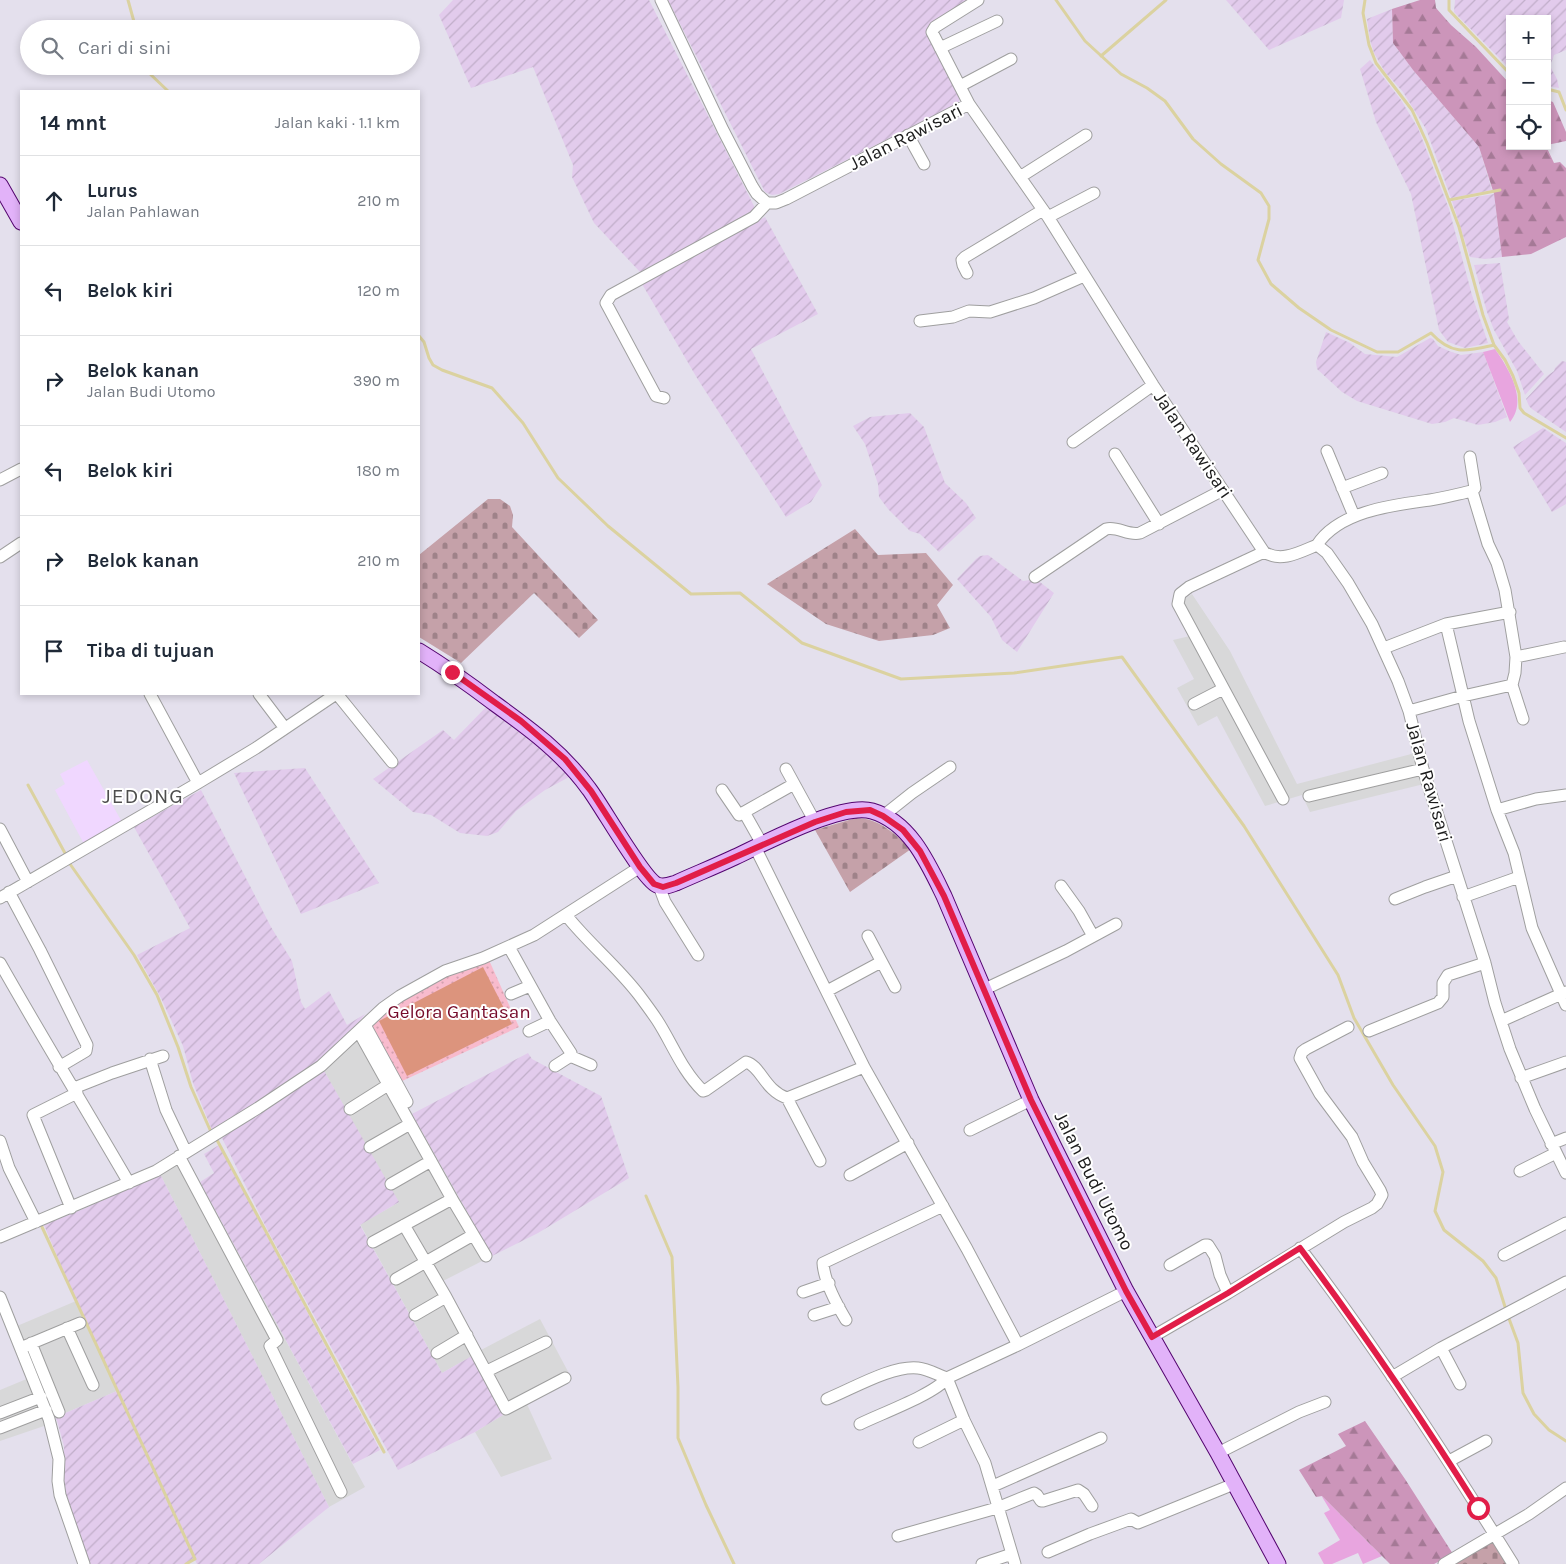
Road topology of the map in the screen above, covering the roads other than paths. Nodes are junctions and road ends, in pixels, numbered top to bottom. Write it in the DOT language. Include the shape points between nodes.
graph roads {
  1 [pos="661,0"];
  2 [pos="978,0"];
  3 [pos="997,21"];
  4 [pos="940,48"];
  5 [pos="1011,59"];
  6 [pos="960,86"];
  7 [pos="969,104"];
  8 [pos="908,135"];
  9 [pos="1086,135"];
  10 [pos="924,164"];
  11 [pos="1020,177"];
  12 [pos="0,185"];
  13 [pos="1094,193"];
  14 [pos="767,203"];
  15 [pos="1045,214"];
  16 [pos="20,220"];
  17 [pos="968,273"];
  18 [pos="1084,276"];
  19 [pos="920,321"];
  20 [pos="1153,385"];
  21 [pos="664,398"];
  22 [pos="1073,442"];
  23 [pos="1327,451"];
  24 [pos="1116,454"];
  25 [pos="1470,458"];
  26 [pos="20,470"];
  27 [pos="1382,473"];
  28 [pos="0,480"];
  29 [pos="1342,488"];
  30 [pos="1223,490"];
  31 [pos="1472,491"];
  32 [pos="1354,516"];
  33 [pos="1159,524"];
  34 [pos="20,544"];
  35 [pos="1317,545"];
  36 [pos="1264,552"];
  37 [pos="0,557"];
  38 [pos="1035,577"];
  39 [pos="1510,612"];
  40 [pos="1446,624"];
  41 [pos="1564,647"];
  42 [pos="1384,648"];
  43 [pos="420,652"];
  44 [pos="1516,657"];
  45 [pos="1512,685"];
  46 [pos="1223,689"];
  47 [pos="151,695"];
  48 [pos="260,695"];
  49 [pos="334,695"];
  50 [pos="337,695"];
  51 [pos="1463,696"];
  52 [pos="1194,704"];
  53 [pos="1409,711"];
  54 [pos="1523,719"];
  55 [pos="284,727"];
  56 [pos="392,762"];
  57 [pos="950,768"];
  58 [pos="786,769"];
  59 [pos="1423,769"];
  60 [pos="198,783"];
  61 [pos="794,784"];
  62 [pos="722,790"];
  63 [pos="1309,796"];
  64 [pos="1566,796"];
  65 [pos="1283,799"];
  66 [pos="1497,810"];
  67 [pos="744,812"];
  68 [pos="883,816"];
  69 [pos="815,822"];
  70 [pos="0,829"];
  71 [pos="759,846"];
  72 [pos="640,867"];
  73 [pos="1457,876"];
  74 [pos="1519,877"];
  75 [pos="28,882"];
  76 [pos="659,886"];
  77 [pos="1061,886"];
  78 [pos="5,895"];
  79 [pos="1463,897"];
  80 [pos="1394,899"];
  81 [pos="566,915"];
  82 [pos="1116,924"];
  83 [pos="868,936"];
  84 [pos="1093,936"];
  85 [pos="509,947"];
  86 [pos="698,955"];
  87 [pos="881,962"];
  88 [pos="0,963"];
  89 [pos="1485,963"];
  90 [pos="530,986"];
  91 [pos="895,986"];
  92 [pos="985,989"];
  93 [pos="827,991"];
  94 [pos="512,994"];
  95 [pos="1564,997"];
  96 [pos="550,1021"];
  97 [pos="1501,1021"];
  98 [pos="1348,1026"];
  99 [pos="362,1028"];
  100 [pos="529,1031"];
  101 [pos="1369,1031"];
  102 [pos="164,1056"];
  103 [pos="570,1056"];
  104 [pos="150,1059"];
  105 [pos="1566,1062"];
  106 [pos="591,1065"];
  107 [pos="59,1066"];
  108 [pos="555,1066"];
  109 [pos="864,1067"];
  110 [pos="1521,1078"];
  111 [pos="388,1085"];
  112 [pos="76,1091"];
  113 [pos="787,1098"];
  114 [pos="1031,1100"];
  115 [pos="407,1102"];
  116 [pos="350,1109"];
  117 [pos="410,1124"];
  118 [pos="970,1130"];
  119 [pos="1566,1138"];
  120 [pos="0,1141"];
  121 [pos="908,1143"];
  122 [pos="370,1147"];
  123 [pos="1554,1148"];
  124 [pos="183,1154"];
  125 [pos="431,1161"];
  126 [pos="820,1161"];
  127 [pos="1520,1171"];
  128 [pos="1566,1173"];
  129 [pos="850,1175"];
  130 [pos="129,1183"];
  131 [pos="391,1184"];
  132 [pos="452,1199"];
  133 [pos="943,1206"];
  134 [pos="71,1208"];
  135 [pos="36,1222"];
  136 [pos="1566,1223"];
  137 [pos="404,1225"];
  138 [pos="473,1235"];
  139 [pos="0,1237"];
  140 [pos="373,1242"];
  141 [pos="1300,1248"];
  142 [pos="1504,1255"];
  143 [pos="486,1256"];
  144 [pos="426,1262"];
  145 [pos="1170,1265"];
  146 [pos="396,1279"];
  147 [pos="1566,1282"];
  148 [pos="829,1283"];
  149 [pos="1126,1291"];
  150 [pos="803,1292"];
  151 [pos="1228,1293"];
  152 [pos="0,1297"];
  153 [pos="446,1297"];
  154 [pos="839,1308"];
  155 [pos="415,1315"];
  156 [pos="814,1315"];
  157 [pos="846,1320"];
  158 [pos="80,1323"];
  159 [pos="67,1328"];
  160 [pos="467,1336"];
  161 [pos="1152,1337"];
  162 [pos="546,1342"];
  163 [pos="26,1345"];
  164 [pos="1018,1345"];
  165 [pos="1442,1348"];
  166 [pos="437,1353"];
  167 [pos="487,1371"];
  168 [pos="1392,1377"];
  169 [pos="565,1378"];
  170 [pos="947,1378"];
  171 [pos="1460,1384"];
  172 [pos="92,1385"];
  173 [pos="41,1397"];
  174 [pos="828,1399"];
  175 [pos="1324,1402"];
  176 [pos="46,1410"];
  177 [pos="3,1412"];
  178 [pos="59,1412"];
  179 [pos="964,1420"];
  180 [pos="860,1424"];
  181 [pos="5,1426"];
  182 [pos="1100,1438"];
  183 [pos="1486,1441"];
  184 [pos="919,1442"];
  185 [pos="1218,1453"];
  186 [pos="1449,1461"];
  187 [pos="1234,1484"];
  188 [pos="993,1486"];
  189 [pos="1566,1488"];
  190 [pos="341,1492"];
  191 [pos="1092,1506"];
  192 [pos="997,1508"];
  193 [pos="1495,1535"];
  194 [pos="898,1536"];
  195 [pos="1048,1552"];
  196 [pos="1013,1559"];
  197 [pos="84,1564"];
  198 [pos="982,1564"];
  199 [pos="1278,1564"];
  200 [pos="1444,1564"];
  201 [pos="1512,1564"];
  1 -- 14 [label="street" via="744,170 757,194"];
  2 -- 4 [label="street" via="935,27 932,32"];
  3 -- 4 [label="street"];
  4 -- 6 [label="street"];
  5 -- 6 [label="street"];
  6 -- 7 [label="street"];
  7 -- 8 [label="street, Jalan Rawisari"];
  7 -- 11 [label="street, Jalan Rawisari"];
  8 -- 10 [label="street"];
  8 -- 14 [label="street, Jalan Rawisari" via="786,199"];
  9 -- 11 [label="street"];
  11 -- 15 [label="street, Jalan Rawisari"];
  12 -- 16 [label="street"];
  13 -- 15 [label="street"];
  14 -- 21 [label="street" via="754,217 611,295 606,303 656,396"];
  15 -- 17 [label="street" via="965,257 962,260"];
  15 -- 18 [label="street, Jalan Rawisari"];
  18 -- 19 [label="street" via="1034,298 990,312 969,312"];
  18 -- 20 [label="street, Jalan Rawisari"];
  20 -- 22 [label="street"];
  20 -- 30 [label="street, Jalan Rawisari"];
  23 -- 29 [label="street"];
  24 -- 33 [label="street"];
  25 -- 31 [label="street" via="1475,483"];
  26 -- 28 [label="street"];
  27 -- 29 [label="street"];
  29 -- 32 [label="street"];
  30 -- 33 [label="street"];
  30 -- 36 [label="street, Jalan Rawisari"];
  31 -- 32 [label="street" via="1399,503"];
  31 -- 39 [label="street"];
  32 -- 35 [label="street"];
  33 -- 38 [label="street" via="1134,534 1106,528"];
  34 -- 37 [label="street"];
  35 -- 36 [label="street" via="1282,558"];
  35 -- 42 [label="street, Jalan Rawisari" via="1327,552 1348,583"];
  36 -- 46 [label="street" via="1189,587 1178,598 1178,604"];
  39 -- 40 [label="street"];
  39 -- 44 [label="street"];
  40 -- 42 [label="street"];
  40 -- 51 [label="street"];
  41 -- 44 [label="street"];
  42 -- 53 [label="street, Jalan Rawisari"];
  43 -- 72 [label="street" via="521,721 565,759 591,791"];
  44 -- 45 [label="street"];
  45 -- 51 [label="street"];
  45 -- 54 [label="street"];
  46 -- 52 [label="street"];
  46 -- 65 [label="street"];
  47 -- 60 [label="street"];
  48 -- 55 [label="street"];
  49 -- 55 [label="street"];
  50 -- 56 [label="street"];
  51 -- 53 [label="street"];
  51 -- 66 [label="street"];
  53 -- 59 [label="street, Jalan Rawisari"];
  55 -- 60 [label="street"];
  57 -- 68 [label="street"];
  58 -- 61 [label="street"];
  59 -- 63 [label="street"];
  59 -- 73 [label="street, Jalan Rawisari"];
  60 -- 75 [label="street"];
  61 -- 67 [label="street"];
  61 -- 69 [label="street"];
  62 -- 67 [label="street" via="739,815"];
  64 -- 66 [label="street" via="1536,799"];
  66 -- 74 [label="street" via="1514,853"];
  67 -- 71 [label="street"];
  68 -- 69 [label="street" via="870,810 859,810"];
  68 -- 92 [label="street, Jalan Budi Utomo" via="908,835 928,864"];
  69 -- 71 [label="street"];
  70 -- 75 [label="street"];
  71 -- 76 [label="street" via="676,883"];
  71 -- 93 [label="street"];
  72 -- 76 [label="street"];
  72 -- 81 [label="street"];
  73 -- 79 [label="street, Jalan Rawisari"];
  73 -- 80 [label="street"];
  74 -- 79 [label="street"];
  74 -- 95 [label="street" via="1532,928"];
  75 -- 78 [label="street"];
  76 -- 86 [label="street" via="665,902"];
  77 -- 84 [label="street" via="1080,911"];
  78 -- 107 [label="street" via="40,950 87,1045 86,1051"];
  79 -- 89 [label="street, Jalan Rawisari"];
  81 -- 85 [label="street"];
  81 -- 113 [label="street" via="637,993 701,1089 706,1090 749,1062 771,1089"];
  82 -- 84 [label="street"];
  83 -- 87 [label="street"];
  84 -- 92 [label="street"];
  85 -- 90 [label="street"];
  85 -- 99 [label="street" via="424,982 383,1008"];
  87 -- 91 [label="street"];
  87 -- 93 [label="street"];
  88 -- 107 [label="street"];
  89 -- 97 [label="street, Jalan Rawisari"];
  89 -- 101 [label="street" via="1448,975 1443,983 1443,997 1438,1003"];
  90 -- 94 [label="street"];
  90 -- 96 [label="street"];
  92 -- 114 [label="street, Jalan Budi Utomo"];
  93 -- 109 [label="street"];
  95 -- 97 [label="street"];
  96 -- 100 [label="street"];
  96 -- 103 [label="street" via="570,1050"];
  97 -- 110 [label="street, Jalan Rawisari"];
  98 -- 141 [label="street" via="1306,1049 1300,1058 1320,1094 1352,1137 1382,1195 1372,1208"];
  99 -- 111 [label="street"];
  99 -- 115 [label="street"];
  99 -- 124 [label="street" via="321,1066"];
  102 -- 104 [label="street"];
  103 -- 106 [label="street"];
  103 -- 108 [label="street"];
  104 -- 112 [label="street"];
  104 -- 124 [label="street"];
  105 -- 110 [label="street"];
  107 -- 112 [label="street"];
  109 -- 113 [label="street"];
  109 -- 121 [label="street"];
  110 -- 123 [label="street, Jalan Rawisari"];
  111 -- 116 [label="street"];
  111 -- 117 [label="street"];
  112 -- 130 [label="street"];
  112 -- 134 [label="street" via="33,1115"];
  113 -- 126 [label="street"];
  114 -- 118 [label="street"];
  114 -- 149 [label="street, Jalan Budi Utomo"];
  117 -- 122 [label="street"];
  117 -- 125 [label="street"];
  119 -- 123 [label="street"];
  120 -- 135 [label="street" via="9,1168"];
  121 -- 129 [label="street"];
  121 -- 133 [label="street"];
  123 -- 127 [label="street"];
  123 -- 128 [label="street, Jalan Rawisari"];
  124 -- 130 [label="street"];
  124 -- 190 [label="street" via="277,1340 270,1346"];
  125 -- 131 [label="street"];
  125 -- 132 [label="street"];
  130 -- 134 [label="street"];
  132 -- 137 [label="street"];
  132 -- 138 [label="street"];
  133 -- 148 [label="street" via="825,1261 824,1271"];
  133 -- 164 [label="street"];
  134 -- 135 [label="street"];
  135 -- 139 [label="street"];
  136 -- 142 [label="street"];
  137 -- 140 [label="street"];
  137 -- 144 [label="street"];
  138 -- 143 [label="street"];
  138 -- 144 [label="street"];
  141 -- 151 [label="street"];
  141 -- 168 [label="street"];
  144 -- 146 [label="street"];
  144 -- 153 [label="street"];
  145 -- 151 [label="street" via="1208,1245"];
  147 -- 165 [label="street"];
  148 -- 150 [label="street"];
  148 -- 154 [label="street"];
  149 -- 161 [label="street, Jalan Budi Utomo"];
  149 -- 164 [label="street"];
  151 -- 161 [label="street"];
  152 -- 163 [label="street"];
  153 -- 155 [label="street"];
  153 -- 160 [label="street"];
  154 -- 156 [label="street"];
  154 -- 157 [label="street"];
  158 -- 159 [label="street"];
  159 -- 163 [label="street"];
  159 -- 172 [label="street"];
  160 -- 166 [label="street"];
  160 -- 167 [label="street"];
  161 -- 185 [label="street, Jalan Budi Utomo"];
  162 -- 167 [label="street"];
  163 -- 173 [label="street"];
  163 -- 178 [label="street"];
  164 -- 170 [label="street"];
  165 -- 168 [label="street"];
  165 -- 171 [label="street"];
  167 -- 169 [label="street" via="506,1409"];
  168 -- 186 [label="street"];
  170 -- 174 [label="street" via="920,1368 893,1370"];
  170 -- 179 [label="street"];
  170 -- 180 [label="street" via="929,1392"];
  173 -- 176 [label="street"];
  173 -- 177 [label="street"];
  175 -- 185 [label="street"];
  176 -- 181 [label="street"];
  176 -- 197 [label="street" via="59,1459 60,1495"];
  177 -- 181 [label="street"];
  179 -- 184 [label="street"];
  179 -- 188 [label="street"];
  182 -- 188 [label="street"];
  183 -- 186 [label="street"];
  185 -- 187 [label="street, Jalan Budi Utomo"];
  186 -- 193 [label="street"];
  187 -- 195 [label="street" via="1138,1523 1131,1519"];
  187 -- 199 [label="street, Jalan Budi Utomo"];
  188 -- 192 [label="street"];
  189 -- 193 [label="street"];
  191 -- 192 [label="street" via="1078,1490 1043,1502 1034,1493"];
  192 -- 194 [label="street"];
  192 -- 196 [label="street"];
  193 -- 200 [label="street"];
  193 -- 201 [label="street"];
  196 -- 198 [label="street"];
}
